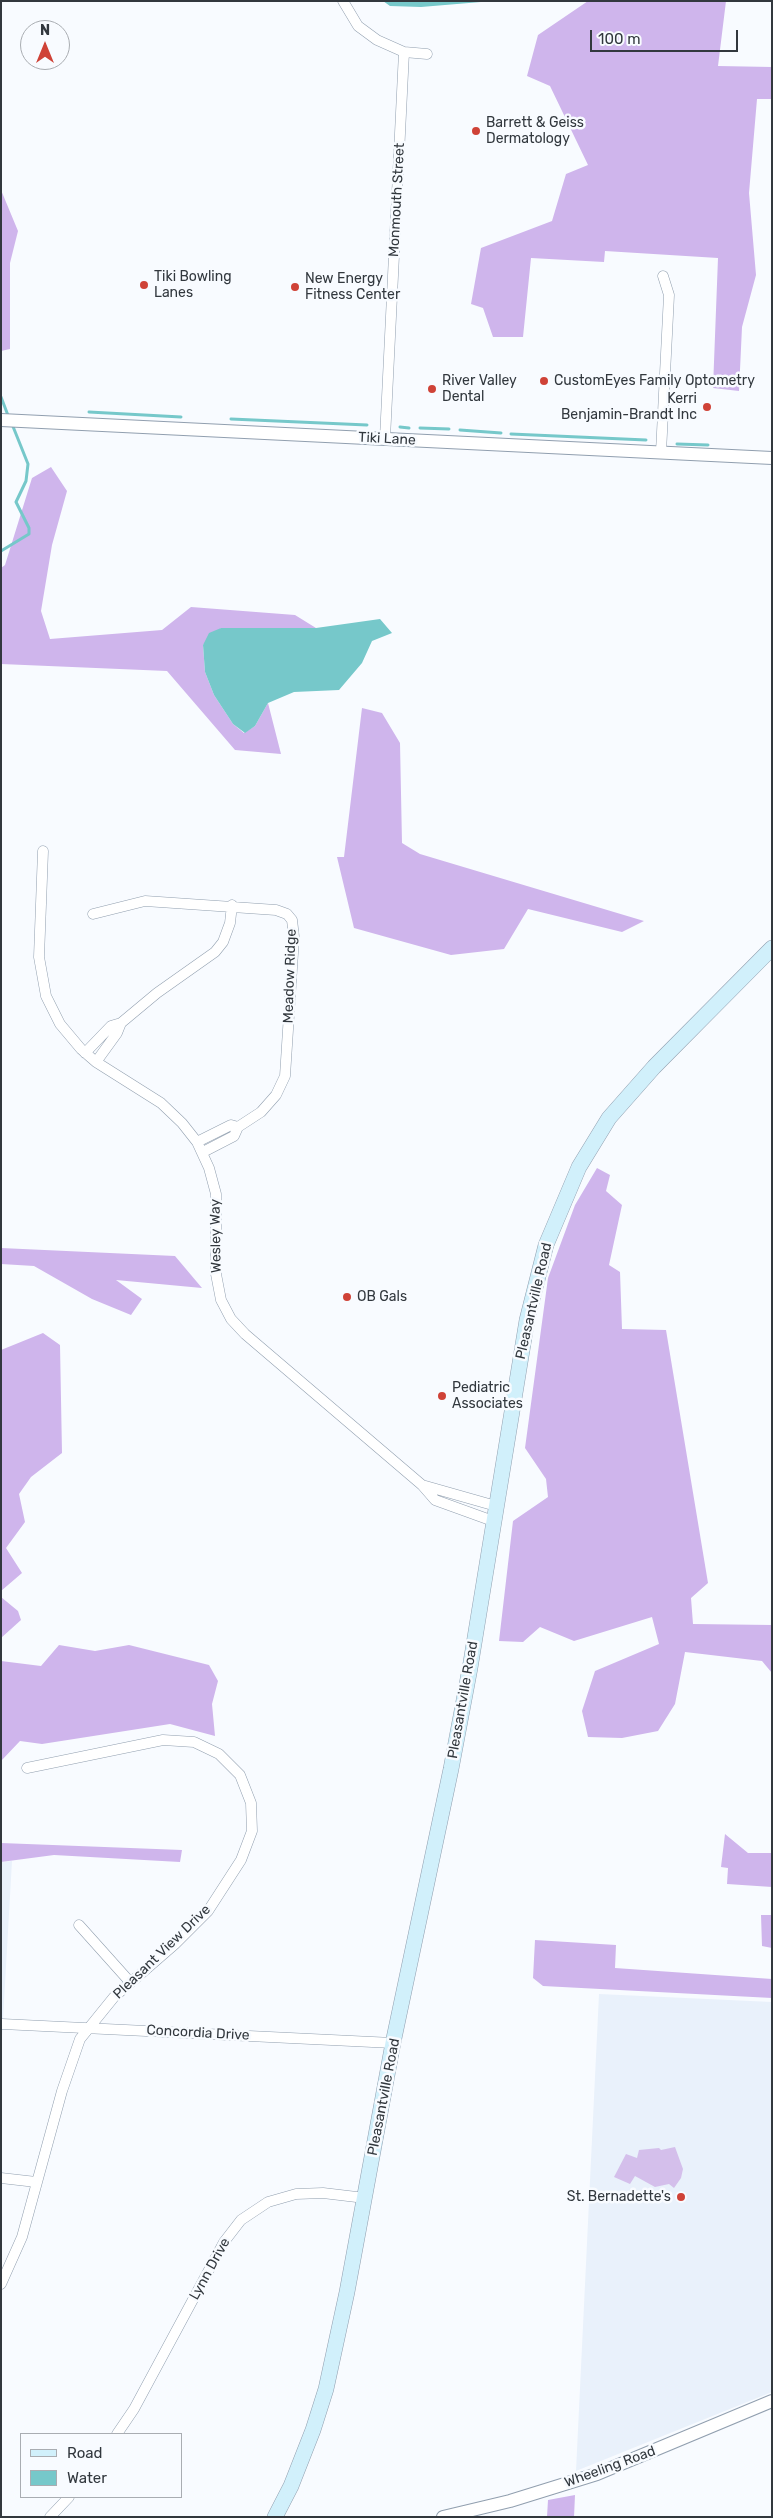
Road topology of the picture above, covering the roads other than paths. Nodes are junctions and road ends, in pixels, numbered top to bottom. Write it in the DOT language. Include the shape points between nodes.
graph roads {
  1 [pos="342,1"];
  2 [pos="404,52"];
  3 [pos="427,54"];
  4 [pos="663,276"];
  5 [pos="1,420"];
  6 [pos="384,438"];
  7 [pos="661,452"];
  8 [pos="772,458"];
  9 [pos="43,851"];
  10 [pos="232,906"];
  11 [pos="93,914"];
  12 [pos="772,948"];
  13 [pos="121,1024"];
  14 [pos="85,1053"];
  15 [pos="96,1062"];
  16 [pos="238,1127"];
  17 [pos="197,1142"];
  18 [pos="203,1152"];
  19 [pos="422,1485"];
  20 [pos="495,1513"];
  21 [pos="27,1768"];
  22 [pos="79,1925"];
  23 [pos="130,1982"];
  24 [pos="2,2024"];
  25 [pos="86,2029"];
  26 [pos="393,2044"];
  27 [pos="1,2178"];
  28 [pos="36,2182"];
  29 [pos="365,2198"];
  30 [pos="1,2284"];
  31 [pos="772,2401"];
  32 [pos="119,2433"];
  33 [pos="68,2498"];
  34 [pos="50,2517"];
  35 [pos="275,2517"];
  36 [pos="443,2517"];
  1 -- 2 [label="street" via="351,17 368,34"];
  2 -- 3 [label="street"];
  2 -- 6 [label="street, Monmouth Street"];
  4 -- 7 [label="street" via="668,295"];
  5 -- 6 [label="street, Tiki Lane"];
  6 -- 7 [label="street, Tiki Lane"];
  7 -- 8 [label="street, Tiki Lane"];
  9 -- 14 [label="street, Wesley Way" via="39,933 41,976 53,1012 73,1042"];
  10 -- 11 [label="street, Meadow Ridge" via="145,901"];
  10 -- 13 [label="street" via="230,923 215,952"];
  10 -- 16 [label="street, Meadow Ridge" via="276,910 287,914 294,926 285,1076 276,1095 261,1112"];
  12 -- 20 [label="main road, Pleasantville Road" via="628,1095 609,1118 579,1166 554,1221 537,1277"];
  13 -- 14 [label="street" via="111,1026"];
  13 -- 15 [label="street"];
  14 -- 15 [label="street, Wesley Way"];
  15 -- 17 [label="street, Wesley Way" via="161,1104"];
  16 -- 17 [label="street, Meadow Ridge" via="231,1125"];
  16 -- 18 [label="street, Meadow Ridge" via="234,1136"];
  17 -- 18 [label="street, Wesley Way"];
  18 -- 19 [label="street, Wesley Way" via="216,1194 216,1274 221,1300 231,1319"];
  19 -- 20 [label="street, Wesley Way"];
  19 -- 20 [label="street, Wesley Way" via="441,1503"];
  20 -- 26 [label="main road, Pleasantville Road" via="453,1760"];
  21 -- 23 [label="street, Pleasant View Drive" via="163,1740 178,1740 194,1742 219,1754 240,1775 251,1803 252,1831 245,1852 208,1911"];
  22 -- 23 [label="street"];
  23 -- 25 [label="street, Pleasant View Drive"];
  24 -- 25 [label="street, Concordia Drive"];
  25 -- 26 [label="street, Concordia Drive"];
  25 -- 28 [label="street, Pleasant View Drive" via="75,2047"];
  26 -- 29 [label="main road, Pleasantville Road"];
  27 -- 28 [label="street"];
  28 -- 30 [label="street, Pleasant View Drive" via="22,2237"];
  29 -- 32 [label="street, Lynn Drive" via="323,2193 296,2194 268,2202 241,2220 224,2242"];
  29 -- 35 [label="main road, Pleasantville Road" via="326,2389 303,2459"];
  31 -- 36 [label="street, Wheeling Road" via="597,2474 507,2502"];
  33 -- 34 [label="street"];
}
